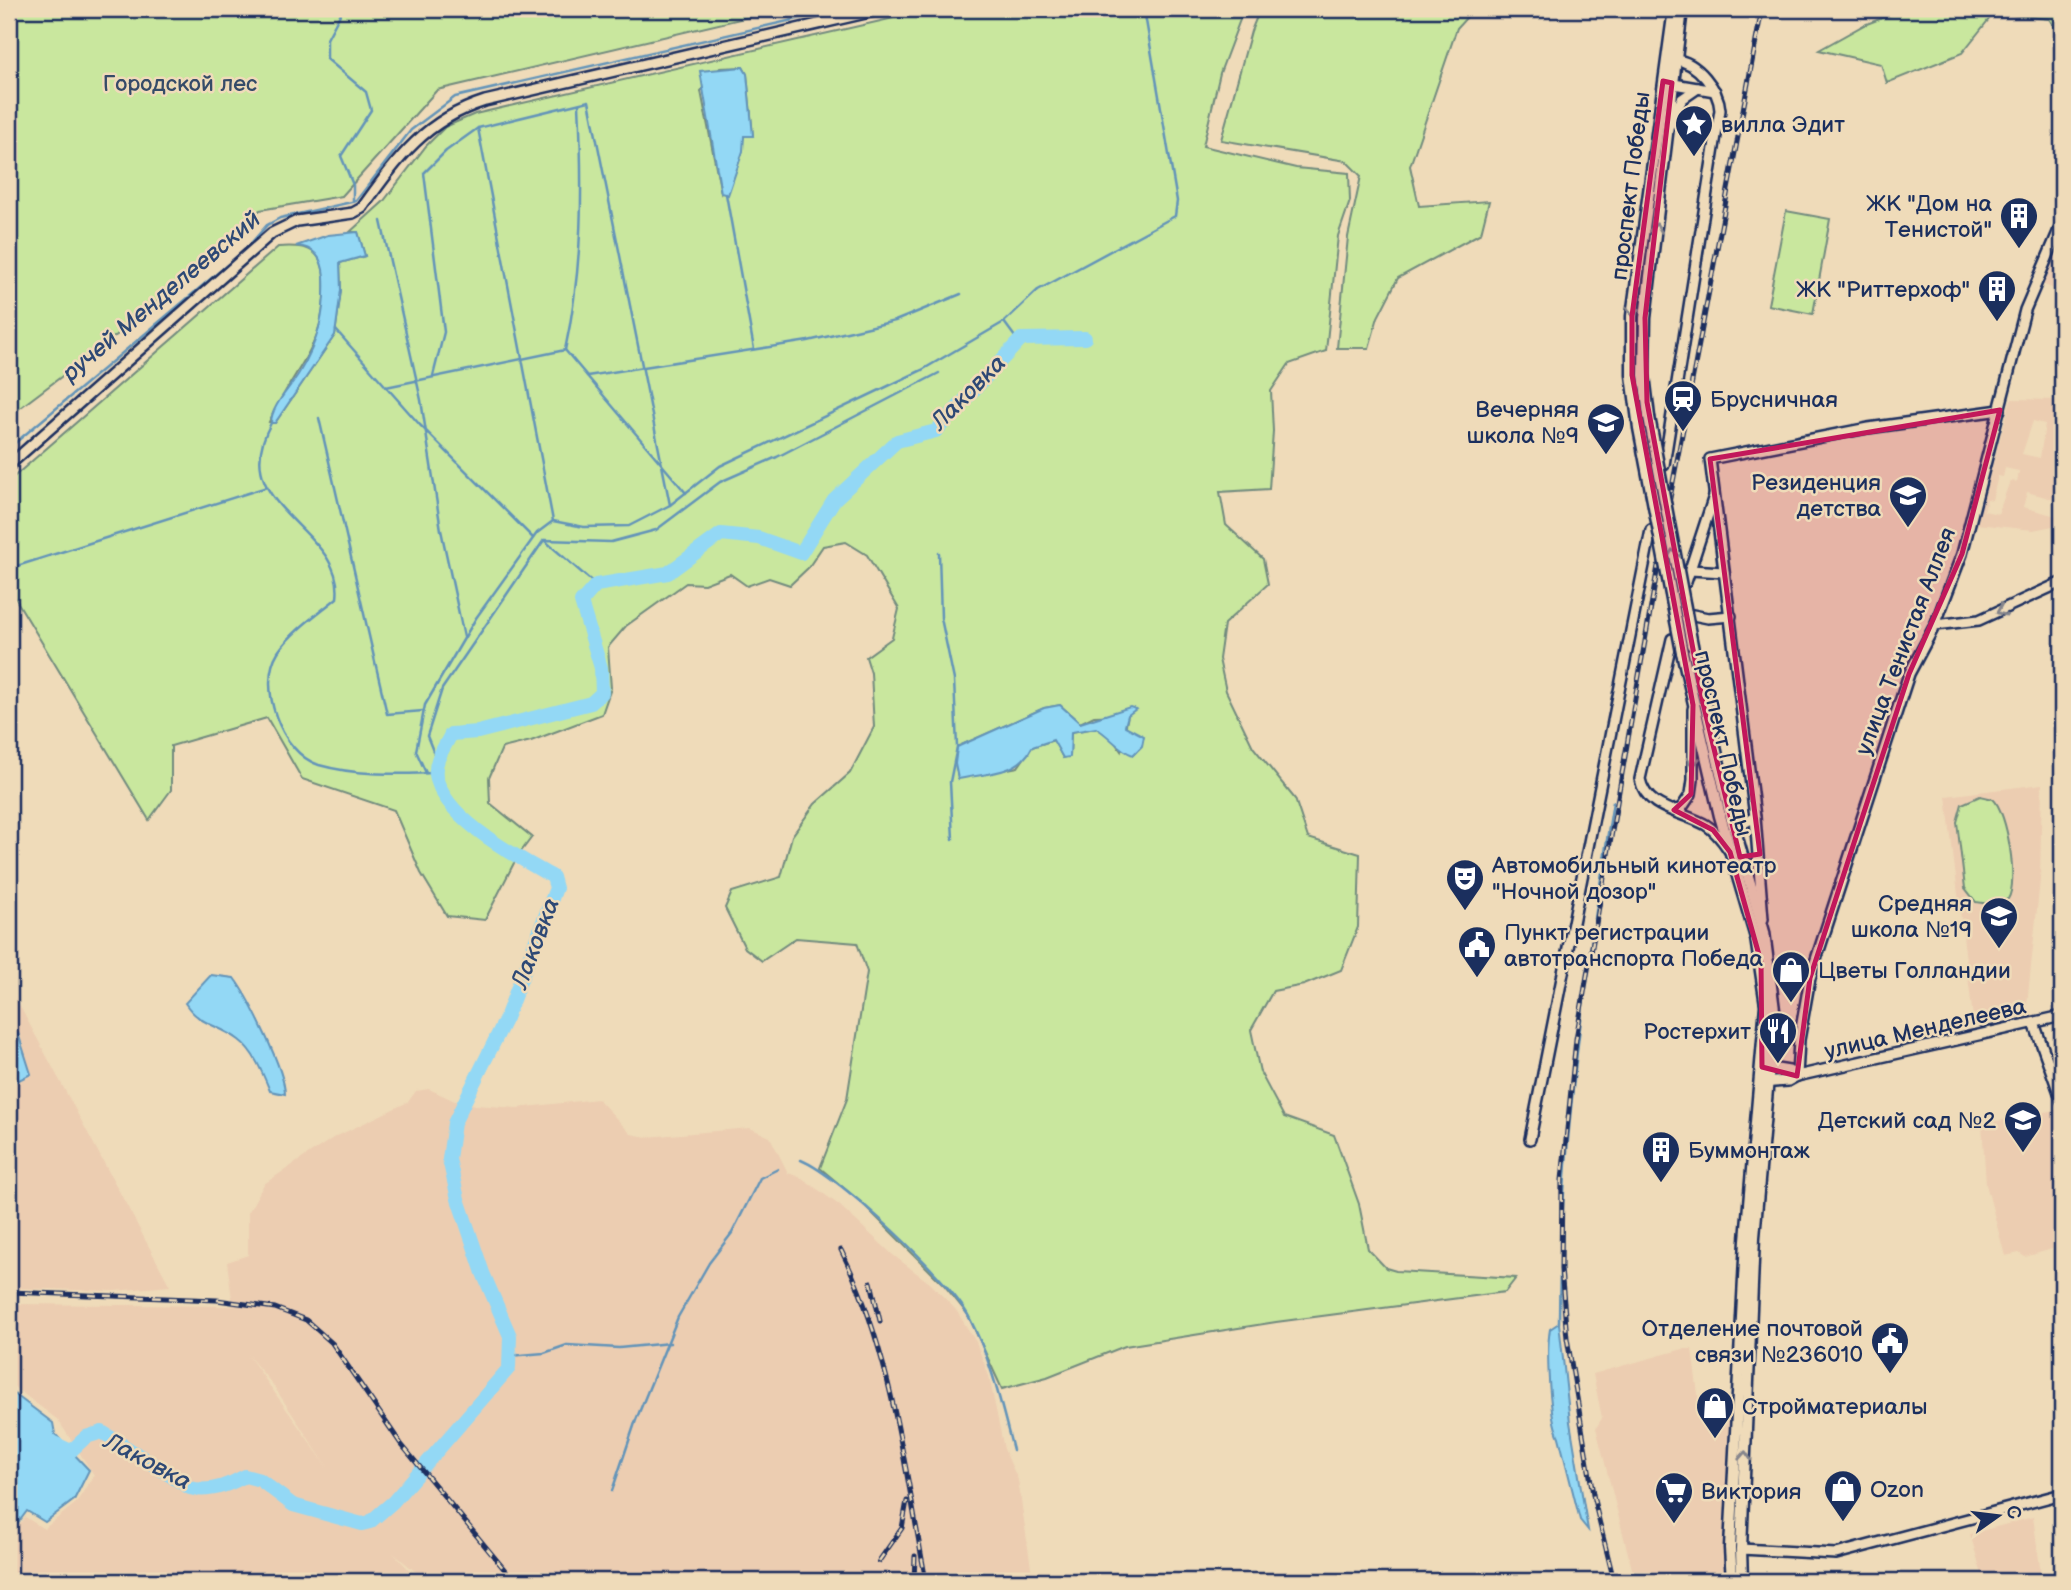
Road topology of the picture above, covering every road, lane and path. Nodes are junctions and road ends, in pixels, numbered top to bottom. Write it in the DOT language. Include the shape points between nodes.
graph roads {
  1 [pos="883,9"];
  2 [pos="1674,9"];
  3 [pos="1682,9"];
  4 [pos="1675,60"];
  5 [pos="1667,82"];
  6 [pos="1698,88"];
  7 [pos="1715,91"];
  8 [pos="1667,129"];
  9 [pos="2062,223"];
  10 [pos="2000,410"];
  11 [pos="9,465"];
  12 [pos="1664,465"];
  13 [pos="1714,494"];
  14 [pos="1651,530"];
  15 [pos="1690,570"];
  16 [pos="1724,572"];
  17 [pos="1686,582"];
  18 [pos="2062,583"];
  19 [pos="1693,615"];
  20 [pos="1731,617"];
  21 [pos="1935,625"];
  22 [pos="1672,639"];
  23 [pos="1693,705"];
  24 [pos="1674,810"];
  25 [pos="1730,813"];
  26 [pos="1755,817"];
  27 [pos="1730,852"];
  28 [pos="1764,932"];
  29 [pos="2062,1016"];
  30 [pos="2034,1023"];
  31 [pos="1766,1068"];
  32 [pos="1797,1076"];
  33 [pos="1765,1083"];
  34 [pos="2062,1101"];
  35 [pos="1530,1139"];
  36 [pos="2062,1494"];
  37 [pos="1735,1548"];
  38 [pos="1732,1581"];
  39 [pos="1742,1581"];
  1 -- 11 [label="street" via="495,98 440,119 420,135 362,208 297,221 272,233"];
  2 -- 5 [label="main road, проспект Победы"];
  3 -- 4 [label="main road, проспект Победы"];
  4 -- 5 [label="main road, проспект Победы"];
  4 -- 7 [label="street" via="1688,63"];
  5 -- 6 [label="street, проспект Победы"];
  5 -- 8 [label="main road, проспект Победы"];
  5 -- 23 [label="main road, проспект Победы, one-way, bridge" via="1632,316 1632,375"];
  6 -- 7 [label="street, проспект Победы"];
  6 -- 8 [label="street" via="1682,99"];
  7 -- 12 [label="street" via="1720,110"];
  25 -- 8 [label="main road, проспект Победы, one-way, bridge" via="1692,645 1644,375 1645,318"];
  9 -- 10 [label="street, улица Тенистая Аллея" via="2025,310"];
  10 -- 13 [label="street, проспект Победы" via="1868,428 1710,459"];
  10 -- 21 [label="street, улица Тенистая Аллея" via="1962,554"];
  13 -- 15 [label="street, проспект Победы"];
  13 -- 16 [label="street, проспект Победы"];
  14 -- 35 [label="street"];
  15 -- 16 [label="street"];
  15 -- 17 [label="street, проспект Победы"];
  16 -- 20 [label="street, проспект Победы"];
  18 -- 21 [label="street, one-way" via="1979,620"];
  19 -- 20 [label="street, проспект Победы"];
  20 -- 26 [label="street, проспект Победы"];
  21 -- 32 [label="street, улица Тенистая Аллея" via="1909,674 1810,978"];
  22 -- 24 [label="street" via="1640,779 1645,796"];
  23 -- 24 [label="street, one-way" via="1691,794 1681,809"];
  23 -- 27 [label="main road, проспект Победы"];
  24 -- 27 [label="street" via="1707,826"];
  25 -- 26 [label="street" via="1742,824"];
  25 -- 28 [label="main road, проспект Победы"];
  26 -- 28 [label="street, проспект Победы"];
  27 -- 31 [label="main road, проспект Победы" via="1761,962"];
  28 -- 31 [label="main road, проспект Победы" via="1774,1010"];
  29 -- 30 [label="street, улица Менделеева"];
  30 -- 32 [label="street, улица Менделеева"];
  30 -- 34 [label="street"];
  31 -- 32 [label="street, улица Менделеева"];
  31 -- 33 [label="main road, проспект Победы"];
  32 -- 33 [label="street, улица Менделеева"];
  33 -- 37 [label="main road, проспект Победы" via="1745,1240"];
  36 -- 37 [label="street" via="1836,1554"];
  37 -- 38 [label="main road, проспект Победы"];
  37 -- 39 [label="main road, проспект Победы"];
}
